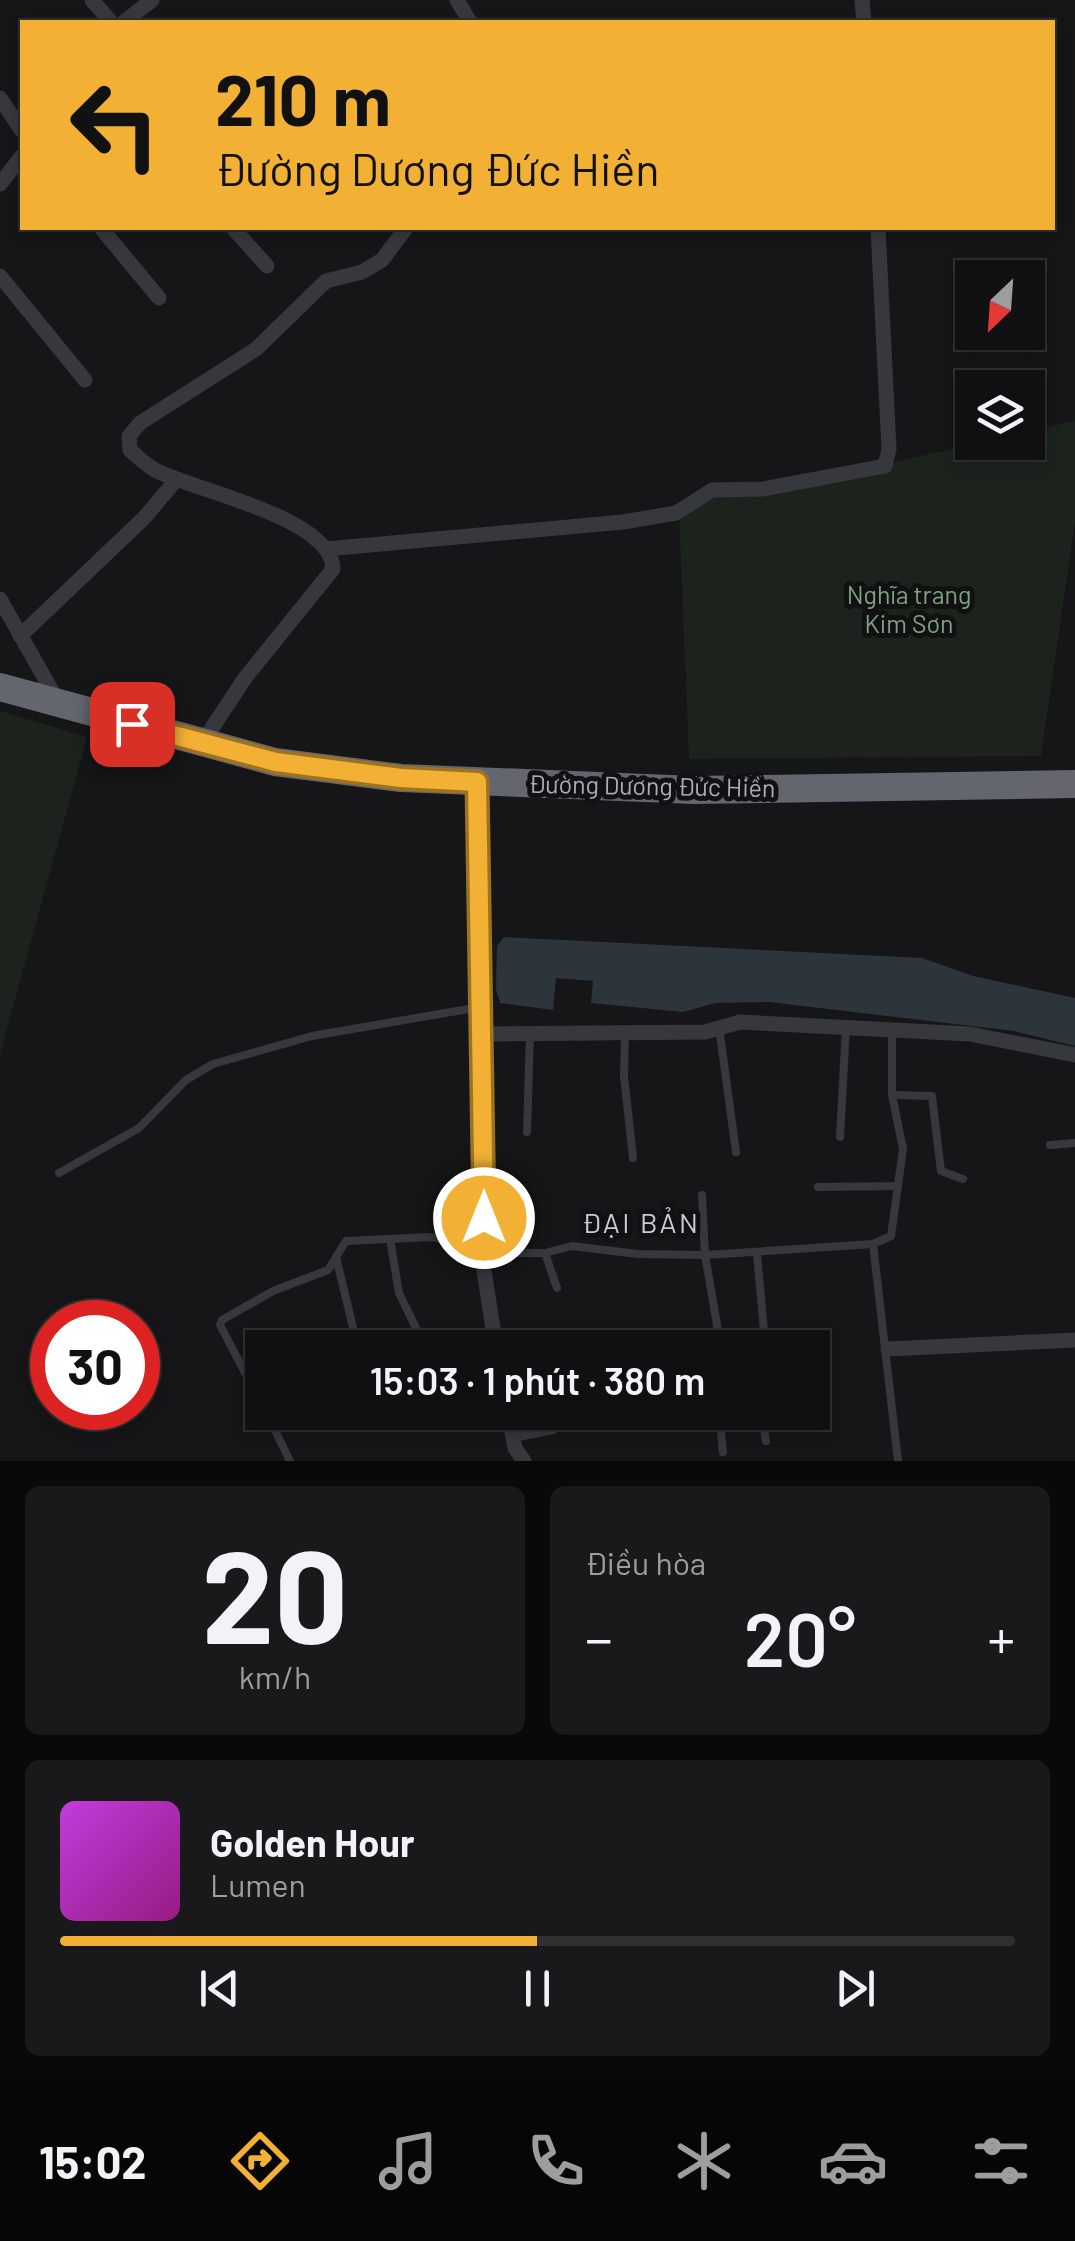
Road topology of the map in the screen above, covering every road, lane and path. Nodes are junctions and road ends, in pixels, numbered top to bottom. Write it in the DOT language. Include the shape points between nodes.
graph roads {
  1 [pos="92,0"];
  2 [pos="152,0"];
  3 [pos="108,20"];
  4 [pos="127,20"];
  5 [pos="0,98"];
  6 [pos="20,128"];
  7 [pos="20,162"];
  8 [pos="0,184"];
  9 [pos="103,230"];
  10 [pos="234,230"];
  11 [pos="404,230"];
  12 [pos="878,230"];
  13 [pos="266,266"];
  14 [pos="0,276"];
  15 [pos="159,298"];
  16 [pos="85,380"];
  17 [pos="178,479"];
  18 [pos="326,549"];
  19 [pos="0,599"];
  20 [pos="20,636"];
  21 [pos="1,688"];
  22 [pos="61,706"];
  23 [pos="202,743"];
  24 [pos="477,782"];
  25 [pos="1075,784"];
  26 [pos="480,1007"];
  27 [pos="846,1027"];
  28 [pos="720,1028"];
  29 [pos="625,1030"];
  30 [pos="530,1032"];
  31 [pos="892,1032"];
  32 [pos="484,1034"];
  33 [pos="1075,1055"];
  34 [pos="892,1095"];
  35 [pos="527,1132"];
  36 [pos="840,1137"];
  37 [pos="1075,1142"];
  38 [pos="1050,1146"];
  39 [pos="736,1152"];
  40 [pos="634,1158"];
  41 [pos="59,1173"];
  42 [pos="963,1179"];
  43 [pos="898,1186"];
  44 [pos="818,1187"];
  45 [pos="702,1195"];
  46 [pos="390,1239"];
  47 [pos="874,1244"];
  48 [pos="484,1251"];
  49 [pos="545,1254"];
  50 [pos="758,1254"];
  51 [pos="705,1255"];
  52 [pos="336,1257"];
  53 [pos="557,1288"];
  54 [pos="354,1330"];
  55 [pos="417,1330"];
  56 [pos="494,1330"];
  57 [pos="718,1330"];
  58 [pos="765,1330"];
  59 [pos="1075,1340"];
  60 [pos="888,1349"];
  61 [pos="245,1364"];
  62 [pos="275,1430"];
  63 [pos="511,1430"];
  64 [pos="554,1430"];
  65 [pos="720,1430"];
  66 [pos="764,1430"];
  67 [pos="513,1438"];
  68 [pos="766,1441"];
  69 [pos="723,1452"];
  70 [pos="290,1461"];
  71 [pos="524,1461"];
  72 [pos="898,1461"];
  1 -- 3 [label="street"];
  2 -- 4 [label="street"];
  5 -- 6 [label="street"];
  7 -- 8 [label="street"];
  9 -- 15 [label="street"];
  10 -- 13 [label="street"];
  11 -- 17 [label="street" via="382,260 326,281 256,348 140,423 129,436 130,450"];
  12 -- 18 [label="street" via="885,466 763,489 712,490 676,514"];
  14 -- 16 [label="street"];
  17 -- 18 [label="street" via="289,520"];
  17 -- 20 [label="street"];
  18 -- 23 [label="street" via="332,569"];
  19 -- 20 [label="street"];
  20 -- 22 [label="street"];
  21 -- 22 [label="highway, Đường Dương Đức Hiền"];
  22 -- 23 [label="highway, Đường Dương Đức Hiền"];
  23 -- 24 [label="highway, Đường Dương Đức Hiền" via="276,762"];
  24 -- 25 [label="highway, Đường Dương Đức Hiền" via="694,790"];
  24 -- 26 [label="street"];
  26 -- 32 [label="street"];
  26 -- 41 [label="lane" via="312,1036 213,1064 186,1080 140,1128"];
  27 -- 28 [label="street" via="740,1022"];
  27 -- 31 [label="street"];
  27 -- 36 [label="lane"];
  28 -- 29 [label="street"];
  28 -- 39 [label="lane"];
  29 -- 30 [label="street"];
  29 -- 40 [label="lane"];
  30 -- 32 [label="street"];
  30 -- 35 [label="lane"];
  31 -- 33 [label="street" via="970,1034"];
  31 -- 34 [label="lane"];
  32 -- 48 [label="street"];
  34 -- 42 [label="lane" via="932,1096 941,1172"];
  34 -- 43 [label="lane" via="903,1149"];
  37 -- 38 [label="lane"];
  43 -- 44 [label="lane"];
  43 -- 47 [label="lane" via="891,1236"];
  45 -- 51 [label="lane"];
  46 -- 48 [label="lane" via="471,1243"];
  46 -- 52 [label="lane" via="346,1242"];
  46 -- 55 [label="lane" via="399,1294"];
  47 -- 50 [label="lane"];
  47 -- 60 [label="lane"];
  48 -- 49 [label="lane"];
  48 -- 56 [label="street"];
  49 -- 51 [label="lane" via="572,1246"];
  49 -- 53 [label="lane"];
  50 -- 51 [label="lane"];
  50 -- 58 [label="lane"];
  51 -- 57 [label="lane"];
  52 -- 54 [label="lane"];
  52 -- 61 [label="lane" via="320,1276 273,1291 222,1320"];
  59 -- 60 [label="street"];
  60 -- 72 [label="lane"];
  62 -- 70 [label="lane"];
  63 -- 67 [label="street"];
  64 -- 67 [label="lane"];
  65 -- 69 [label="lane"];
  66 -- 68 [label="lane"];
  67 -- 71 [label="street"];
}
